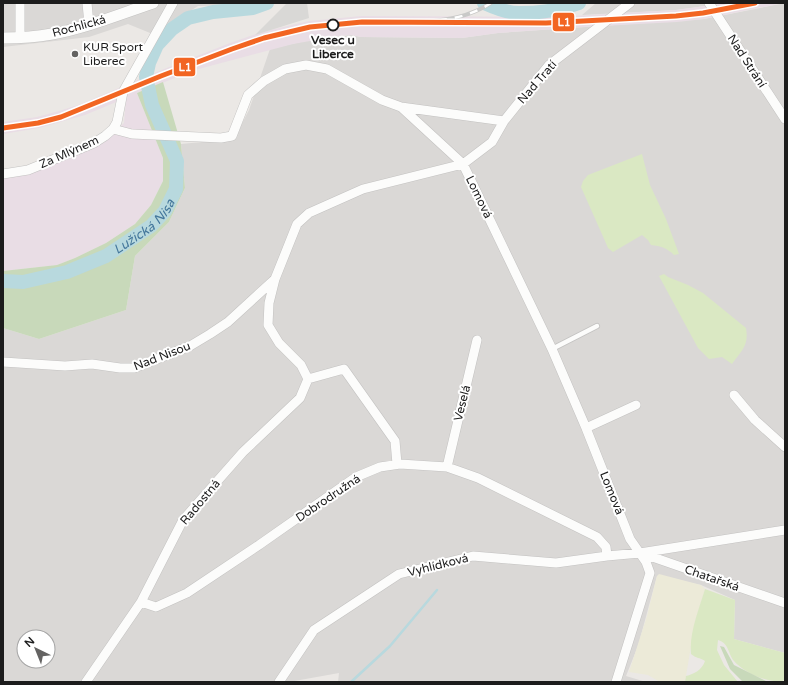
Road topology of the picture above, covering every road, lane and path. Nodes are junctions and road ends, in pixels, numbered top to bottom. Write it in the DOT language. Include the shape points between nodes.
graph roads {
  1 [pos="20,3"];
  2 [pos="87,3"];
  3 [pos="153,3"];
  4 [pos="173,3"];
  5 [pos="630,3"];
  6 [pos="709,3"];
  7 [pos="89,24"];
  8 [pos="3,38"];
  9 [pos="20,38"];
  10 [pos="401,107"];
  11 [pos="785,118"];
  12 [pos="504,121"];
  13 [pos="114,129"];
  14 [pos="463,164"];
  15 [pos="3,174"];
  16 [pos="275,279"];
  17 [pos="597,326"];
  18 [pos="477,340"];
  19 [pos="552,349"];
  20 [pos="3,362"];
  21 [pos="308,379"];
  22 [pos="734,396"];
  23 [pos="636,405"];
  24 [pos="586,428"];
  25 [pos="785,447"];
  26 [pos="397,464"];
  27 [pos="447,467"];
  28 [pos="785,530"];
  29 [pos="640,553"];
  30 [pos="607,556"];
  31 [pos="141,602"];
  32 [pos="785,603"];
  33 [pos="86,682"];
  34 [pos="280,682"];
  35 [pos="616,682"];
  1 -- 9 [label="street"];
  2 -- 7 [label="street"];
  3 -- 7 [label="street, Rochlická"];
  4 -- 13 [label="street" via="123,92"];
  5 -- 12 [label="street, Nad Tratí" via="549,65"];
  6 -- 11 [label="street, Nad Strání"];
  7 -- 9 [label="street, Rochlická" via="53,34"];
  8 -- 9 [label="street, Rochlická"];
  10 -- 12 [label="street"];
  10 -- 13 [label="street, Lomová" via="382,100 326,69 306,65 285,69 264,81 248,95 232,136 221,138 132,134"];
  10 -- 14 [label="street, Lomová"];
  12 -- 14 [label="street, Nad Tratí" via="492,142"];
  13 -- 15 [label="street, Za Mlýnem" via="94,142 28,170"];
  14 -- 16 [label="street, Nad Nisou" via="363,189 309,213 297,224"];
  14 -- 19 [label="street, Lomová"];
  16 -- 20 [label="street, Nad Nisou" via="228,322 210,334 190,346 134,368 92,364 65,366"];
  16 -- 21 [label="street, Nad Nisou" via="269,303 268,325 279,343 302,365"];
  17 -- 19 [label="lane"];
  18 -- 27 [label="street, Veselá"];
  19 -- 24 [label="street, Lomová"];
  21 -- 26 [label="street" via="344,369 395,441"];
  21 -- 31 [label="street, Radostná" via="300,398 243,452 183,520"];
  22 -- 25 [label="street" via="755,420"];
  23 -- 24 [label="street"];
  24 -- 29 [label="street, Lomová" via="630,539"];
  26 -- 27 [label="street, Dobrodružná"];
  26 -- 31 [label="street, Dobrodružná" via="356,477 187,593 156,607"];
  27 -- 30 [label="street, Dobrodružná" via="478,478 597,537 606,546"];
  28 -- 29 [label="street, Vyhlídková"];
  29 -- 30 [label="street, Vyhlídková"];
  29 -- 32 [label="street, Chatařská"];
  29 -- 35 [label="street" via="650,573"];
  30 -- 34 [label="street, Vyhlídková" via="556,563 473,556 399,574 314,630"];
  31 -- 33 [label="street, Radostná"];
}
